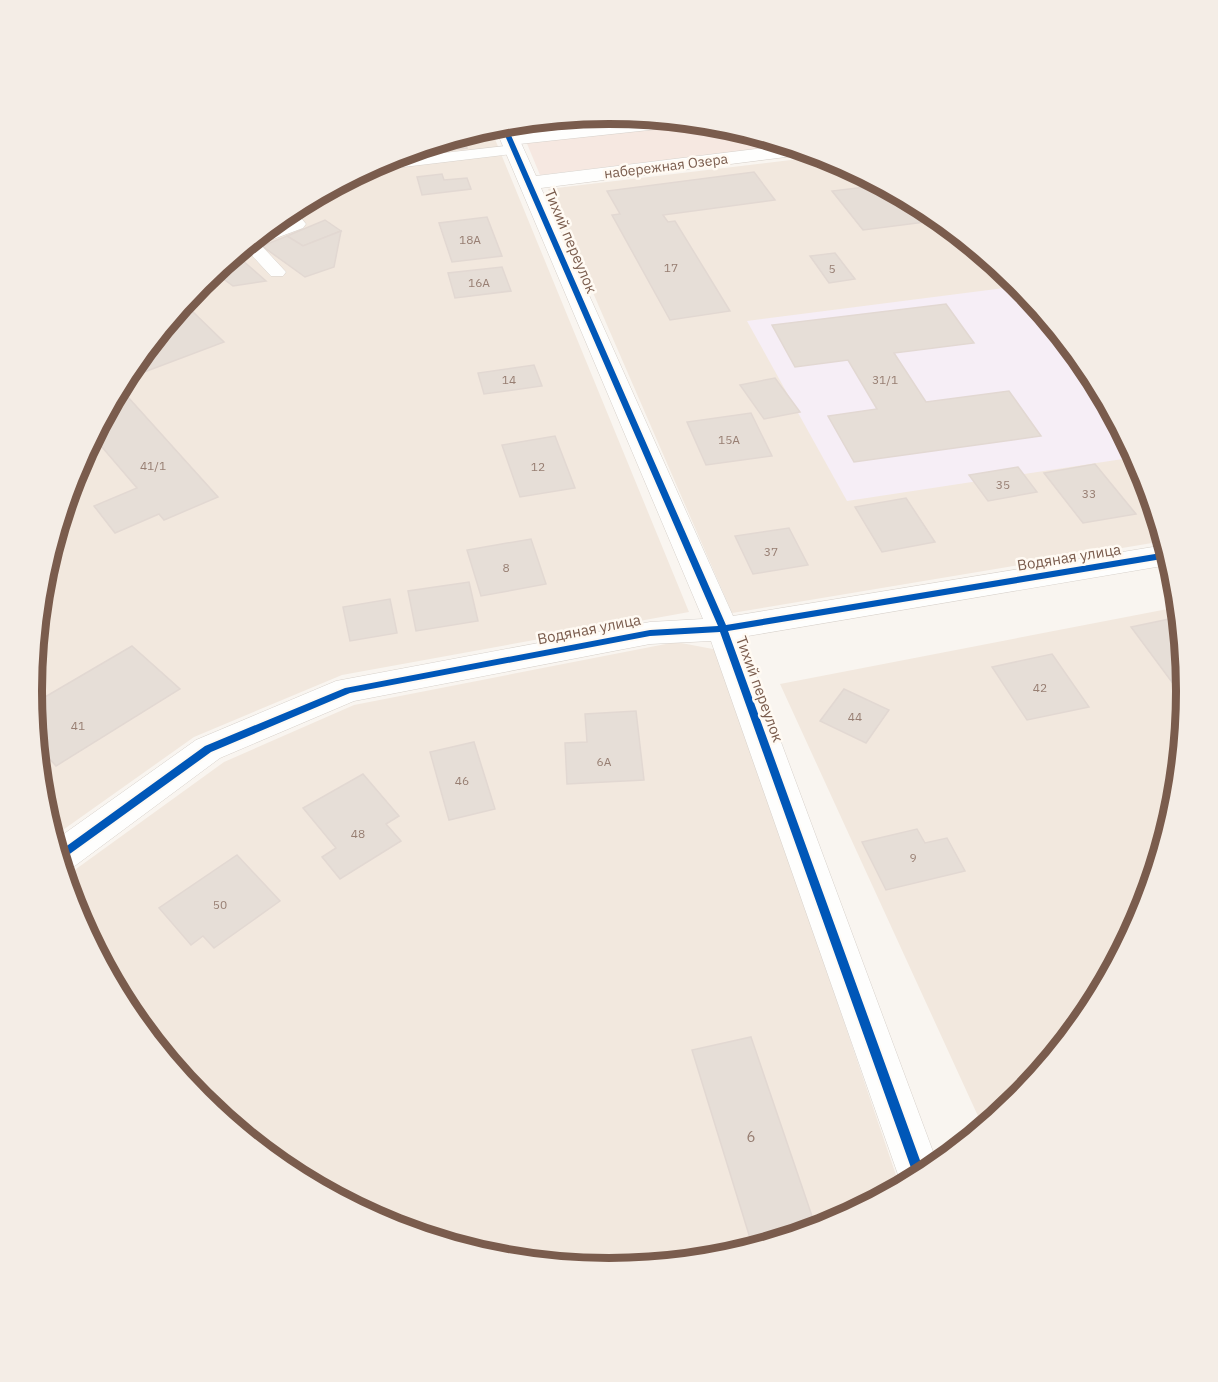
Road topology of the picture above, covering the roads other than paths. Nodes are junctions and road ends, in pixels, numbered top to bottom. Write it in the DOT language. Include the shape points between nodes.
graph roads {
  1 [pos="568,125"];
  2 [pos="647,125"];
  3 [pos="572,133"];
  4 [pos="509,138"];
  5 [pos="783,151"];
  6 [pos="415,158"];
  7 [pos="529,183"];
  8 [pos="294,220"];
  9 [pos="278,231"];
  10 [pos="255,248"];
  11 [pos="277,272"];
  12 [pos="1160,556"];
  13 [pos="723,629"];
  14 [pos="65,852"];
  15 [pos="916,1167"];
  1 -- 3 [label="lane"];
  2 -- 3 [label="lane"];
  3 -- 4 [label="lane"];
  4 -- 6 [label="lane"];
  4 -- 7 [label="street, Тихий переулок"];
  5 -- 7 [label="street, набережная Озера"];
  7 -- 13 [label="street, Тихий переулок"];
  8 -- 9 [label="lane" via="297,224"];
  10 -- 11 [label="lane"];
  12 -- 13 [label="street, Водяная улица"];
  13 -- 14 [label="street, Водяная улица" via="650,633 348,690 208,749"];
  13 -- 15 [label="street, Тихий переулок"];
}
